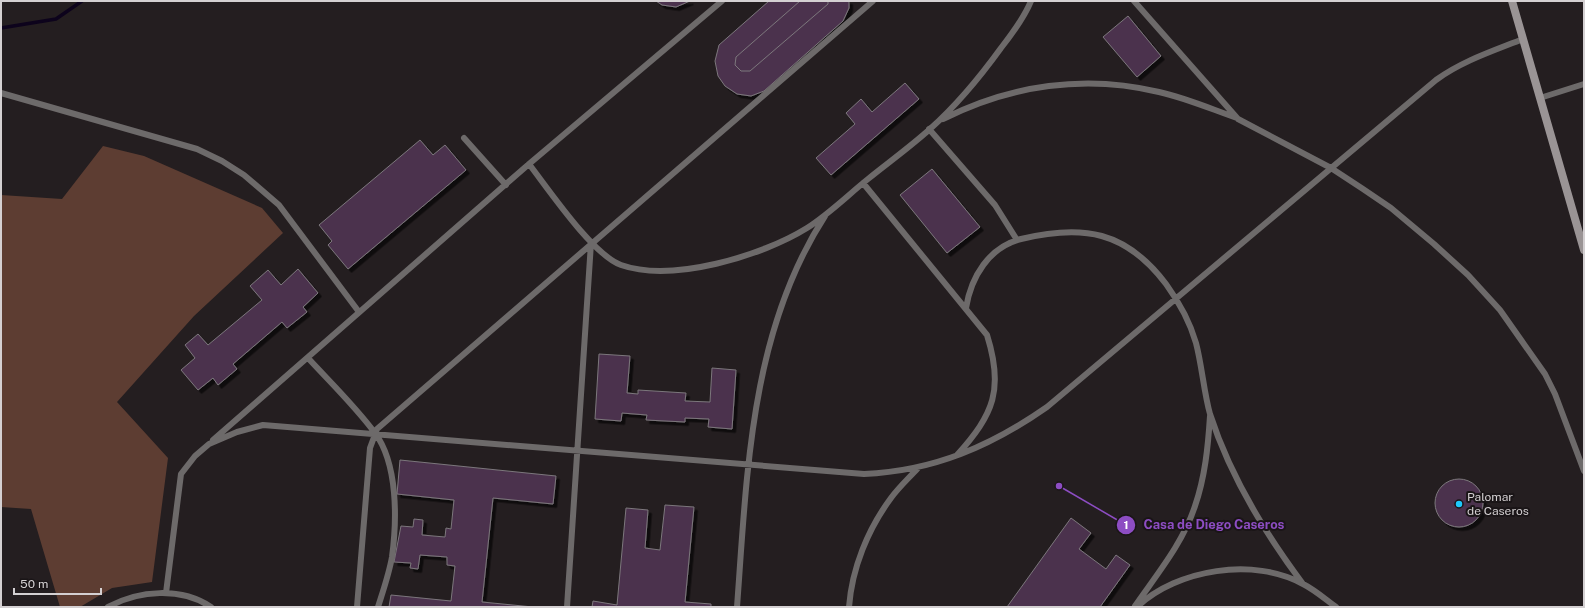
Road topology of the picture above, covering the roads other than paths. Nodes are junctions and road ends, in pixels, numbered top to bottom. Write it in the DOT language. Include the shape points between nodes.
graph roads {
  1 [pos="722,1"];
  2 [pos="873,1"];
  3 [pos="1031,1"];
  4 [pos="1134,1"];
  5 [pos="1512,1"];
  6 [pos="1523,39"];
  7 [pos="1584,84"];
  8 [pos="1,93"];
  9 [pos="1540,98"];
  10 [pos="1238,119"];
  11 [pos="938,121"];
  12 [pos="930,129"];
  13 [pos="464,138"];
  14 [pos="529,164"];
  15 [pos="1331,168"];
  16 [pos="864,183"];
  17 [pos="506,184"];
  18 [pos="827,213"];
  19 [pos="1017,240"];
  20 [pos="591,243"];
  21 [pos="1584,250"];
  22 [pos="1176,298"];
  23 [pos="966,308"];
  24 [pos="359,312"];
  25 [pos="308,358"];
  26 [pos="1210,413"];
  27 [pos="375,434"];
  28 [pos="209,444"];
  29 [pos="578,450"];
  30 [pos="956,456"];
  31 [pos="748,464"];
  32 [pos="918,468"];
  33 [pos="1584,471"];
  34 [pos="1303,584"];
  35 [pos="166,593"];
  36 [pos="108,607"];
  37 [pos="211,607"];
  38 [pos="357,607"];
  39 [pos="378,607"];
  40 [pos="567,607"];
  41 [pos="737,607"];
  42 [pos="849,607"];
  43 [pos="1134,607"];
  44 [pos="1137,607"];
  45 [pos="1336,607"];
  1 -- 14 [label="lane"];
  2 -- 20 [label="lane"];
  3 -- 11 [label="lane" via="1013,32 986,69"];
  4 -- 10 [label="lane"];
  5 -- 6 [label="street"];
  6 -- 9 [label="street"];
  6 -- 15 [label="lane" via="1451,68"];
  7 -- 9 [label="lane"];
  8 -- 24 [label="lane" via="197,149 227,165 255,183 279,205"];
  9 -- 21 [label="street"];
  10 -- 11 [label="lane" via="1170,94 1100,83 1067,84 1012,93 972,104"];
  10 -- 15 [label="lane"];
  11 -- 12 [label="lane"];
  12 -- 16 [label="lane"];
  12 -- 19 [label="lane" via="995,205"];
  13 -- 17 [label="lane"];
  14 -- 17 [label="lane"];
  14 -- 20 [label="lane"];
  15 -- 22 [label="lane"];
  15 -- 33 [label="lane" via="1391,208 1434,244 1468,274 1500,310 1545,374"];
  16 -- 18 [label="lane"];
  16 -- 23 [label="lane"];
  17 -- 24 [label="lane"];
  18 -- 20 [label="lane" via="806,228 760,250 716,264 683,270 640,270 621,265"];
  18 -- 31 [label="lane" via="816,230 785,295 763,366"];
  19 -- 22 [label="lane" via="1056,232 1079,232 1117,240 1148,262"];
  19 -- 23 [label="lane" via="996,251 981,268 968,295"];
  20 -- 27 [label="lane" via="386,419"];
  20 -- 29 [label="lane"];
  22 -- 26 [label="lane" via="1196,342"];
  22 -- 30 [label="lane" via="1047,407 1008,432"];
  23 -- 30 [label="lane" via="987,335 995,372 994,392 988,413 977,433"];
  24 -- 25 [label="lane"];
  25 -- 27 [label="lane"];
  25 -- 28 [label="lane"];
  26 -- 34 [label="lane" via="1252,509 1280,554"];
  26 -- 43 [label="lane" via="1207,455 1195,508 1176,547"];
  27 -- 28 [label="lane" via="263,425 237,432"];
  27 -- 29 [label="lane"];
  27 -- 38 [label="lane" via="370,448"];
  27 -- 39 [label="lane" via="391,470 395,530 392,558"];
  28 -- 35 [label="lane" via="195,456 181,474"];
  29 -- 31 [label="lane"];
  29 -- 40 [label="lane"];
  30 -- 32 [label="lane"];
  31 -- 32 [label="lane" via="864,474"];
  31 -- 41 [label="lane"];
  32 -- 42 [label="lane" via="892,497 869,536 856,568"];
  34 -- 44 [label="lane" via="1258,571 1221,570 1196,575 1179,582 1159,591"];
  34 -- 45 [label="lane"];
  35 -- 36 [label="lane" via="133,596"];
  35 -- 37 [label="lane" via="186,597"];
}
